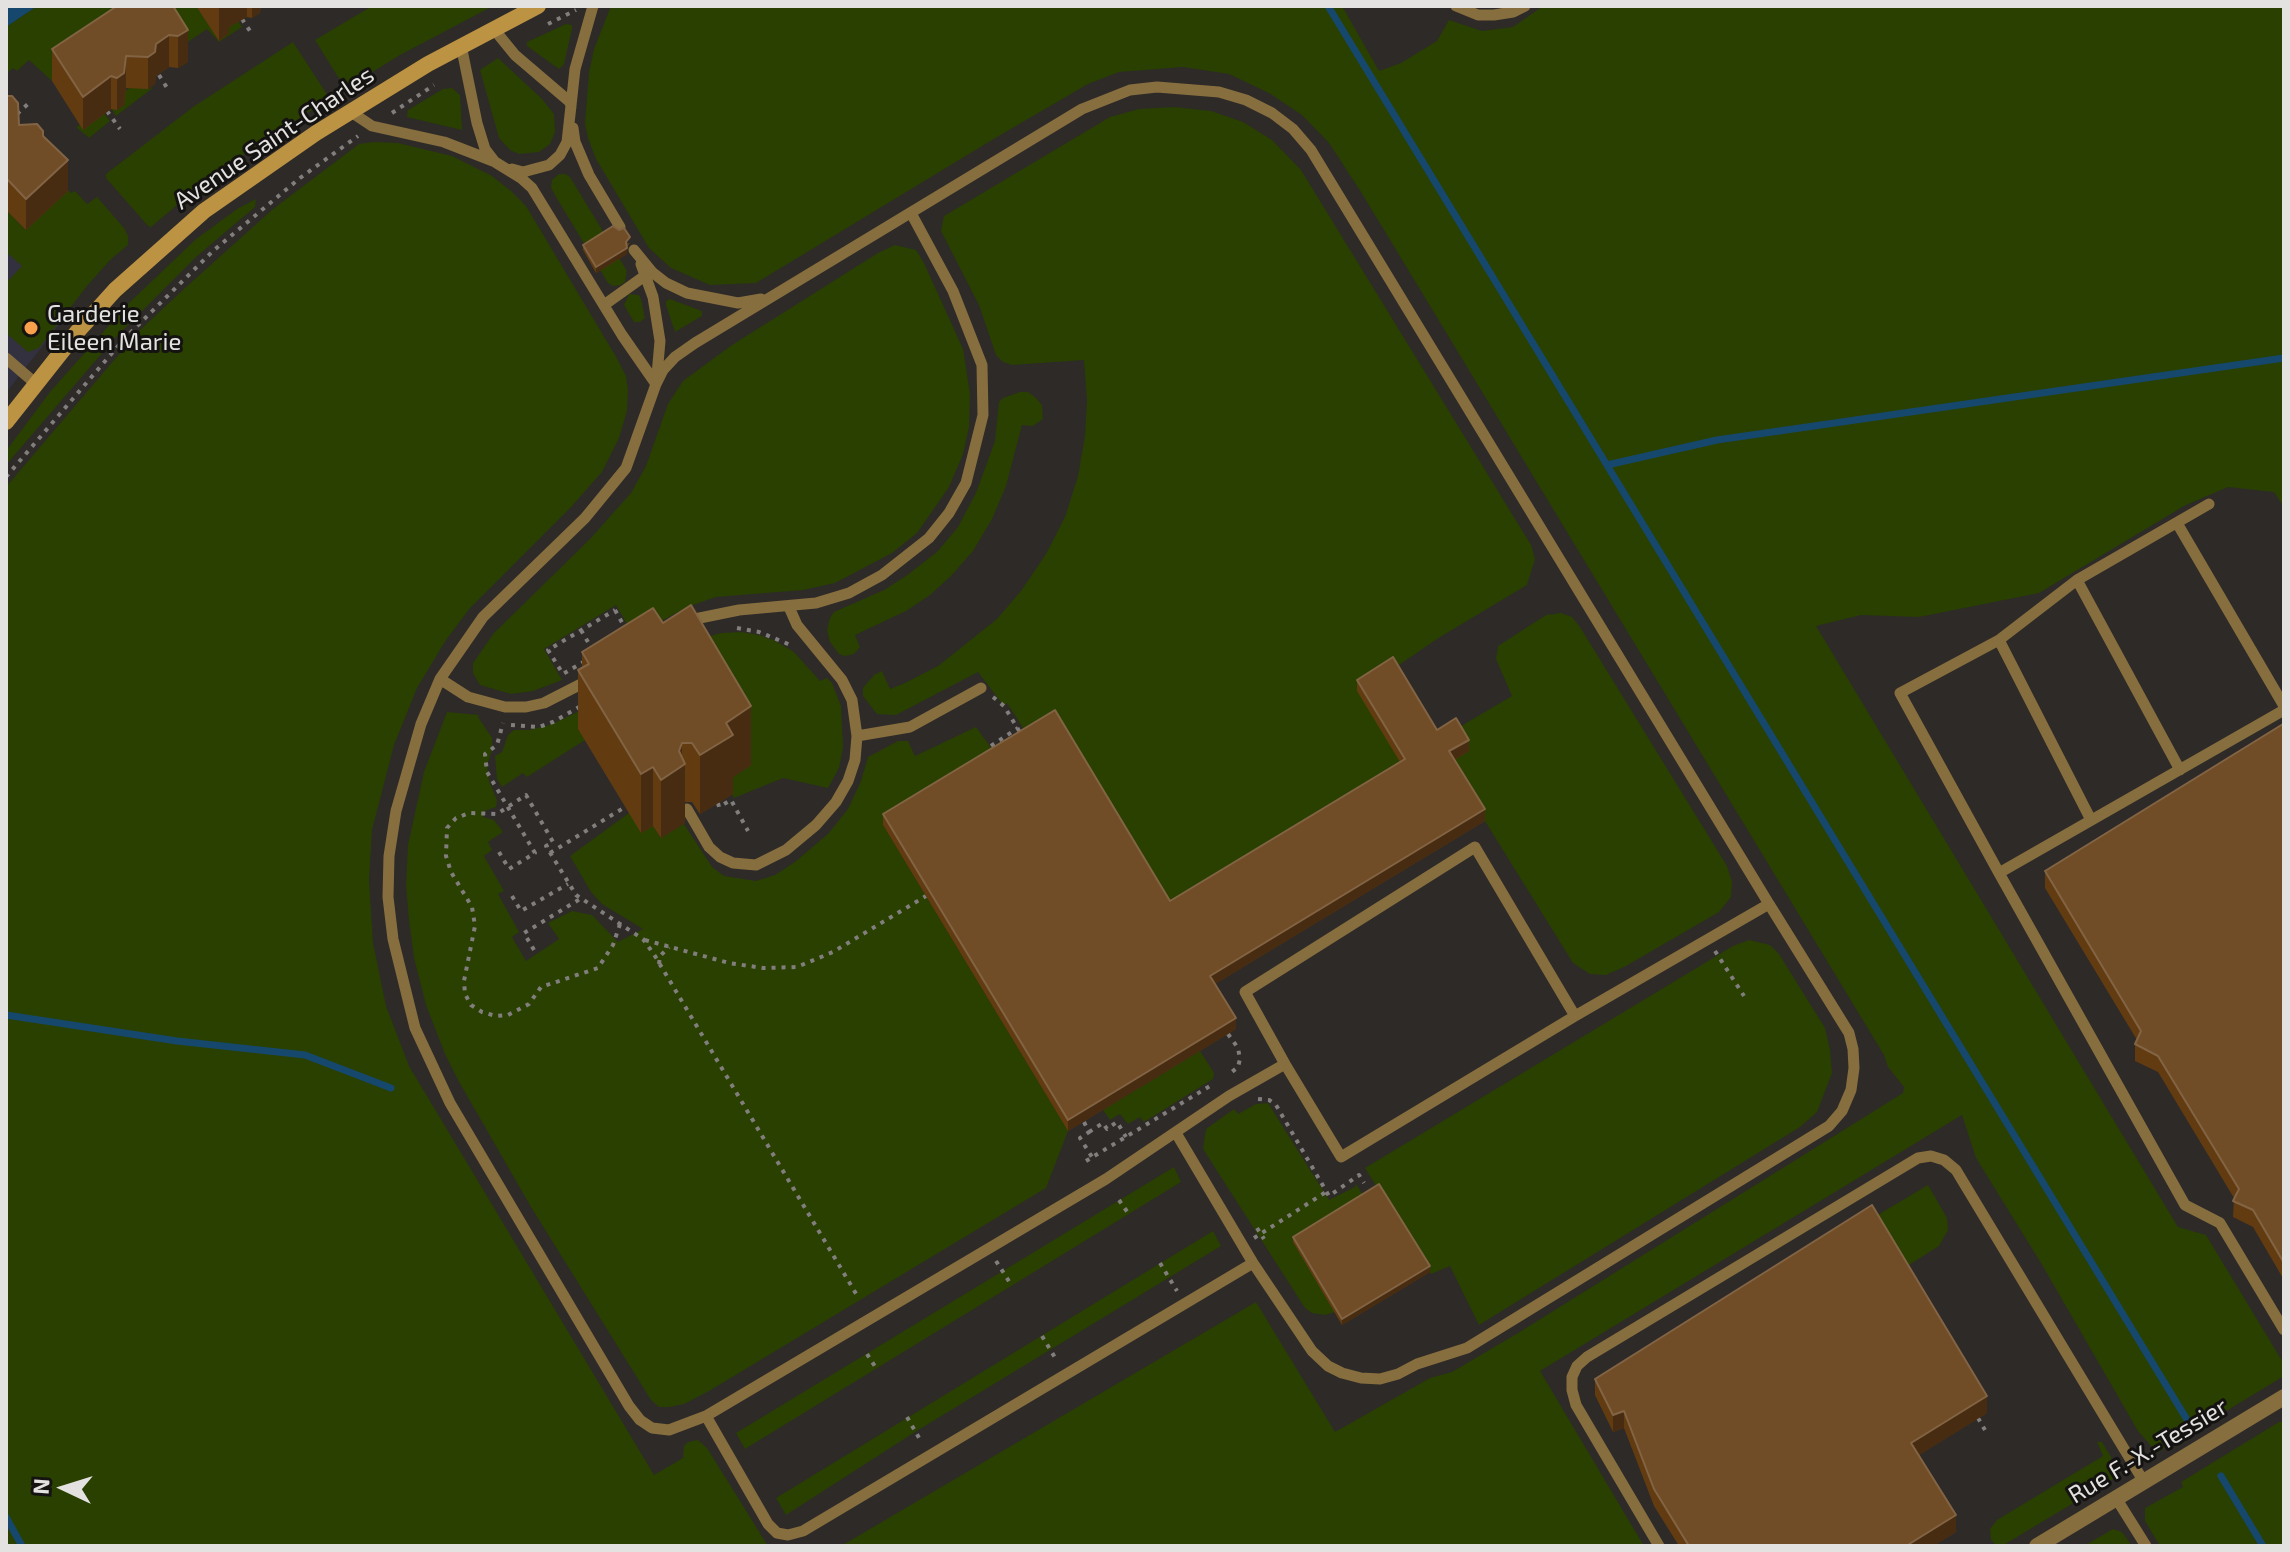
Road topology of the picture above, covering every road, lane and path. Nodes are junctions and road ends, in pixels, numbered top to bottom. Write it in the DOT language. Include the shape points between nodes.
graph roads {
  1 [pos="538,6"];
  2 [pos="585,6"];
  3 [pos="593,6"];
  4 [pos="1456,6"];
  5 [pos="1525,6"];
  6 [pos="242,19"];
  7 [pos="546,25"];
  8 [pos="493,28"];
  9 [pos="252,34"];
  10 [pos="461,45"];
  11 [pos="464,69"];
  12 [pos="159,75"];
  13 [pos="169,91"];
  14 [pos="570,102"];
  15 [pos="28,104"];
  16 [pos="107,111"];
  17 [pos="351,112"];
  18 [pos="7,122"];
  19 [pos="372,126"];
  20 [pos="120,129"];
  21 [pos="495,162"];
  22 [pos="911,213"];
  23 [pos="620,227"];
  24 [pos="646,275"];
  25 [pos="774,296"];
  26 [pos="604,305"];
  27 [pos="6,358"];
  28 [pos="35,383"];
  29 [pos="656,384"];
  30 [pos="6,422"];
  31 [pos="6,477"];
  32 [pos="2209,504"];
  33 [pos="2177,523"];
  34 [pos="2077,580"];
  35 [pos="789,607"];
  36 [pos="676,626"];
  37 [pos="727,628"];
  38 [pos="581,630"];
  39 [pos="1999,640"];
  40 [pos="798,650"];
  41 [pos="595,655"];
  42 [pos="604,670"];
  43 [pos="440,679"];
  44 [pos="981,688"];
  45 [pos="591,700"];
  46 [pos="1004,706"];
  47 [pos="2284,708"];
  48 [pos="492,720"];
  49 [pos="503,723"];
  50 [pos="1018,728"];
  51 [pos="857,736"];
  52 [pos="1024,740"];
  53 [pos="991,746"];
  54 [pos="2180,770"];
  55 [pos="718,803"];
  56 [pos="507,807"];
  57 [pos="625,807"];
  58 [pos="687,809"];
  59 [pos="2091,820"];
  60 [pos="748,831"];
  61 [pos="546,846"];
  62 [pos="499,852"];
  63 [pos="535,853"];
  64 [pos="550,853"];
  65 [pos="1999,873"];
  66 [pos="568,884"];
  67 [pos="512,896"];
  68 [pos="926,896"];
  69 [pos="581,898"];
  70 [pos="1769,904"];
  71 [pos="620,924"];
  72 [pos="643,939"];
  73 [pos="669,947"];
  74 [pos="534,950"];
  75 [pos="1719,957"];
  76 [pos="659,964"];
  77 [pos="1744,996"];
  78 [pos="1575,1016"];
  79 [pos="1228,1034"];
  80 [pos="1285,1064"];
  81 [pos="1251,1103"];
  82 [pos="1084,1122"];
  83 [pos="1089,1132"];
  84 [pos="1176,1133"];
  85 [pos="1126,1137"];
  86 [pos="1092,1158"];
  87 [pos="1086,1161"];
  88 [pos="1364,1183"];
  89 [pos="1326,1192"];
  90 [pos="1119,1200"];
  91 [pos="1128,1213"];
  92 [pos="1257,1228"];
  93 [pos="1160,1263"];
  94 [pos="1253,1263"];
  95 [pos="1003,1271"];
  96 [pos="1169,1278"];
  97 [pos="1012,1286"];
  98 [pos="858,1297"];
  99 [pos="2284,1330"];
  100 [pos="1042,1336"];
  101 [pos="1050,1349"];
  102 [pos="867,1354"];
  103 [pos="876,1368"];
  104 [pos="2284,1397"];
  105 [pos="706,1416"];
  106 [pos="907,1417"];
  107 [pos="1978,1418"];
  108 [pos="1985,1430"];
  109 [pos="915,1432"];
  110 [pos="2144,1482"];
  111 [pos="2116,1498"];
  112 [pos="1659,1546"];
  113 [pos="2037,1546"];
  114 [pos="2146,1546"];
  1 -- 8 [label="street, Avenue Saint-Charles"];
  2 -- 7 [label="path"];
  3 -- 14 [label="lane"];
  4 -- 5 [label="lane" via="1478,15"];
  6 -- 9 [label="path"];
  8 -- 10 [label="street, Avenue Saint-Charles"];
  8 -- 14 [label="lane" via="515,55"];
  10 -- 11 [label="lane"];
  10 -- 17 [label="street, Avenue Saint-Charles"];
  11 -- 19 [label="path, Avenue Saint-Charles"];
  11 -- 21 [label="lane" via="485,149"];
  12 -- 13 [label="path"];
  14 -- 21 [label="lane" via="567,142 549,165 523,172"];
  14 -- 23 [label="lane" via="581,158"];
  15 -- 18 [label="path"];
  16 -- 20 [label="path"];
  17 -- 19 [label="lane"];
  17 -- 28 [label="street, Avenue Saint-Charles" via="251,176 174,236 115,290"];
  19 -- 21 [label="lane" via="444,142"];
  19 -- 31 [label="path, Avenue Saint-Charles" via="213,251 124,339"];
  21 -- 26 [label="lane" via="532,188"];
  22 -- 25 [label="lane"];
  22 -- 35 [label="lane" via="953,291 982,365 983,415 966,483 929,538 882,575 849,593"];
  22 -- 70 [label="lane" via="1082,109 1130,90 1219,92 1246,100 1293,129 1334,185"];
  24 -- 25 [label="lane" via="634,250 659,278 687,293 738,303"];
  24 -- 26 [label="lane"];
  24 -- 29 [label="lane" via="660,341"];
  25 -- 29 [label="lane" via="675,357"];
  26 -- 29 [label="lane"];
  27 -- 28 [label="lane"];
  28 -- 30 [label="street, Avenue Saint-Charles"];
  29 -- 43 [label="lane" via="634,450 614,485 483,617"];
  32 -- 33 [label="lane"];
  33 -- 34 [label="lane"];
  33 -- 47 [label="lane"];
  34 -- 39 [label="lane"];
  34 -- 54 [label="lane"];
  35 -- 36 [label="lane" via="708,615"];
  35 -- 51 [label="lane" via="797,625 842,680 852,700"];
  37 -- 40 [label="path" via="759,632"];
  38 -- 41 [label="path"];
  38 -- 41 [label="path" via="548,650 563,674"];
  38 -- 41 [label="path" via="615,610 629,635"];
  39 -- 59 [label="lane"];
  39 -- 65 [label="lane" via="1900,693"];
  42 -- 43 [label="lane" via="563,695 526,707 482,702"];
  43 -- 105 [label="lane" via="405,774 389,856 393,939 415,1028 450,1103 629,1406 652,1428 669,1430"];
  44 -- 51 [label="lane" via="910,727"];
  45 -- 49 [label="path" via="539,727"];
  46 -- 50 [label="path"];
  47 -- 54 [label="lane"];
  48 -- 49 [label="path"];
  49 -- 56 [label="path" via="501,737 485,754 485,762"];
  50 -- 52 [label="path"];
  50 -- 53 [label="path"];
  51 -- 58 [label="lane" via="855,760 836,802 816,825 769,860 746,865 720,857"];
  54 -- 59 [label="lane"];
  55 -- 60 [label="path" via="719,807 731,800"];
  56 -- 61 [label="path" via="526,795 553,842"];
  56 -- 63 [label="path"];
  56 -- 71 [label="path" via="497,814 469,813 447,828 446,856 472,907 475,926 464,981 471,1005 496,1016 508,1015 529,1004 541,987 598,968"];
  57 -- 64 [label="path"];
  59 -- 65 [label="lane"];
  61 -- 63 [label="path"];
  61 -- 64 [label="path"];
  62 -- 63 [label="path" via="509,869"];
  64 -- 66 [label="path"];
  65 -- 99 [label="lane" via="2185,1205 2220,1223"];
  66 -- 67 [label="path" via="521,911"];
  66 -- 69 [label="path"];
  68 -- 73 [label="path" via="833,952 797,967 729,963"];
  69 -- 71 [label="path"];
  69 -- 74 [label="path" via="524,933"];
  70 -- 78 [label="lane"];
  70 -- 94 [label="lane" via="1849,1033 1851,1090 1829,1126 1467,1348 1380,1379 1328,1366 1312,1351"];
  71 -- 72 [label="path"];
  72 -- 73 [label="path"];
  72 -- 76 [label="path"];
  73 -- 76 [label="path"];
  75 -- 77 [label="path"];
  76 -- 98 [label="path"];
  78 -- 80 [label="lane" via="1341,1157"];
  78 -- 80 [label="lane" via="1475,847 1245,992"];
  79 -- 85 [label="path" via="1238,1048 1238,1067"];
  80 -- 84 [label="lane"];
  81 -- 89 [label="path" via="1259,1099 1276,1105"];
  82 -- 83 [label="path"];
  83 -- 85 [label="path" via="1117,1122"];
  83 -- 86 [label="path" via="1080,1138"];
  84 -- 94 [label="lane"];
  84 -- 105 [label="lane"];
  85 -- 86 [label="path"];
  86 -- 87 [label="path"];
  88 -- 89 [label="path" via="1359,1175 1329,1196"];
  89 -- 92 [label="path" via="1263,1236"];
  90 -- 91 [label="path"];
  93 -- 96 [label="path"];
  94 -- 105 [label="lane" via="796,1533 777,1533 768,1524"];
  95 -- 97 [label="path"];
  100 -- 101 [label="path"];
  102 -- 103 [label="path"];
  104 -- 110 [label="street, Rue F.-X.-Tessier"];
  106 -- 109 [label="path"];
  107 -- 108 [label="path"];
  110 -- 111 [label="street, Rue F.-X.-Tessier"];
  110 -- 112 [label="lane" via="1956,1170 1931,1156 1918,1158 1577,1366 1572,1377 1576,1405"];
  111 -- 113 [label="street, Rue F.-X.-Tessier"];
  111 -- 114 [label="lane"];
}
